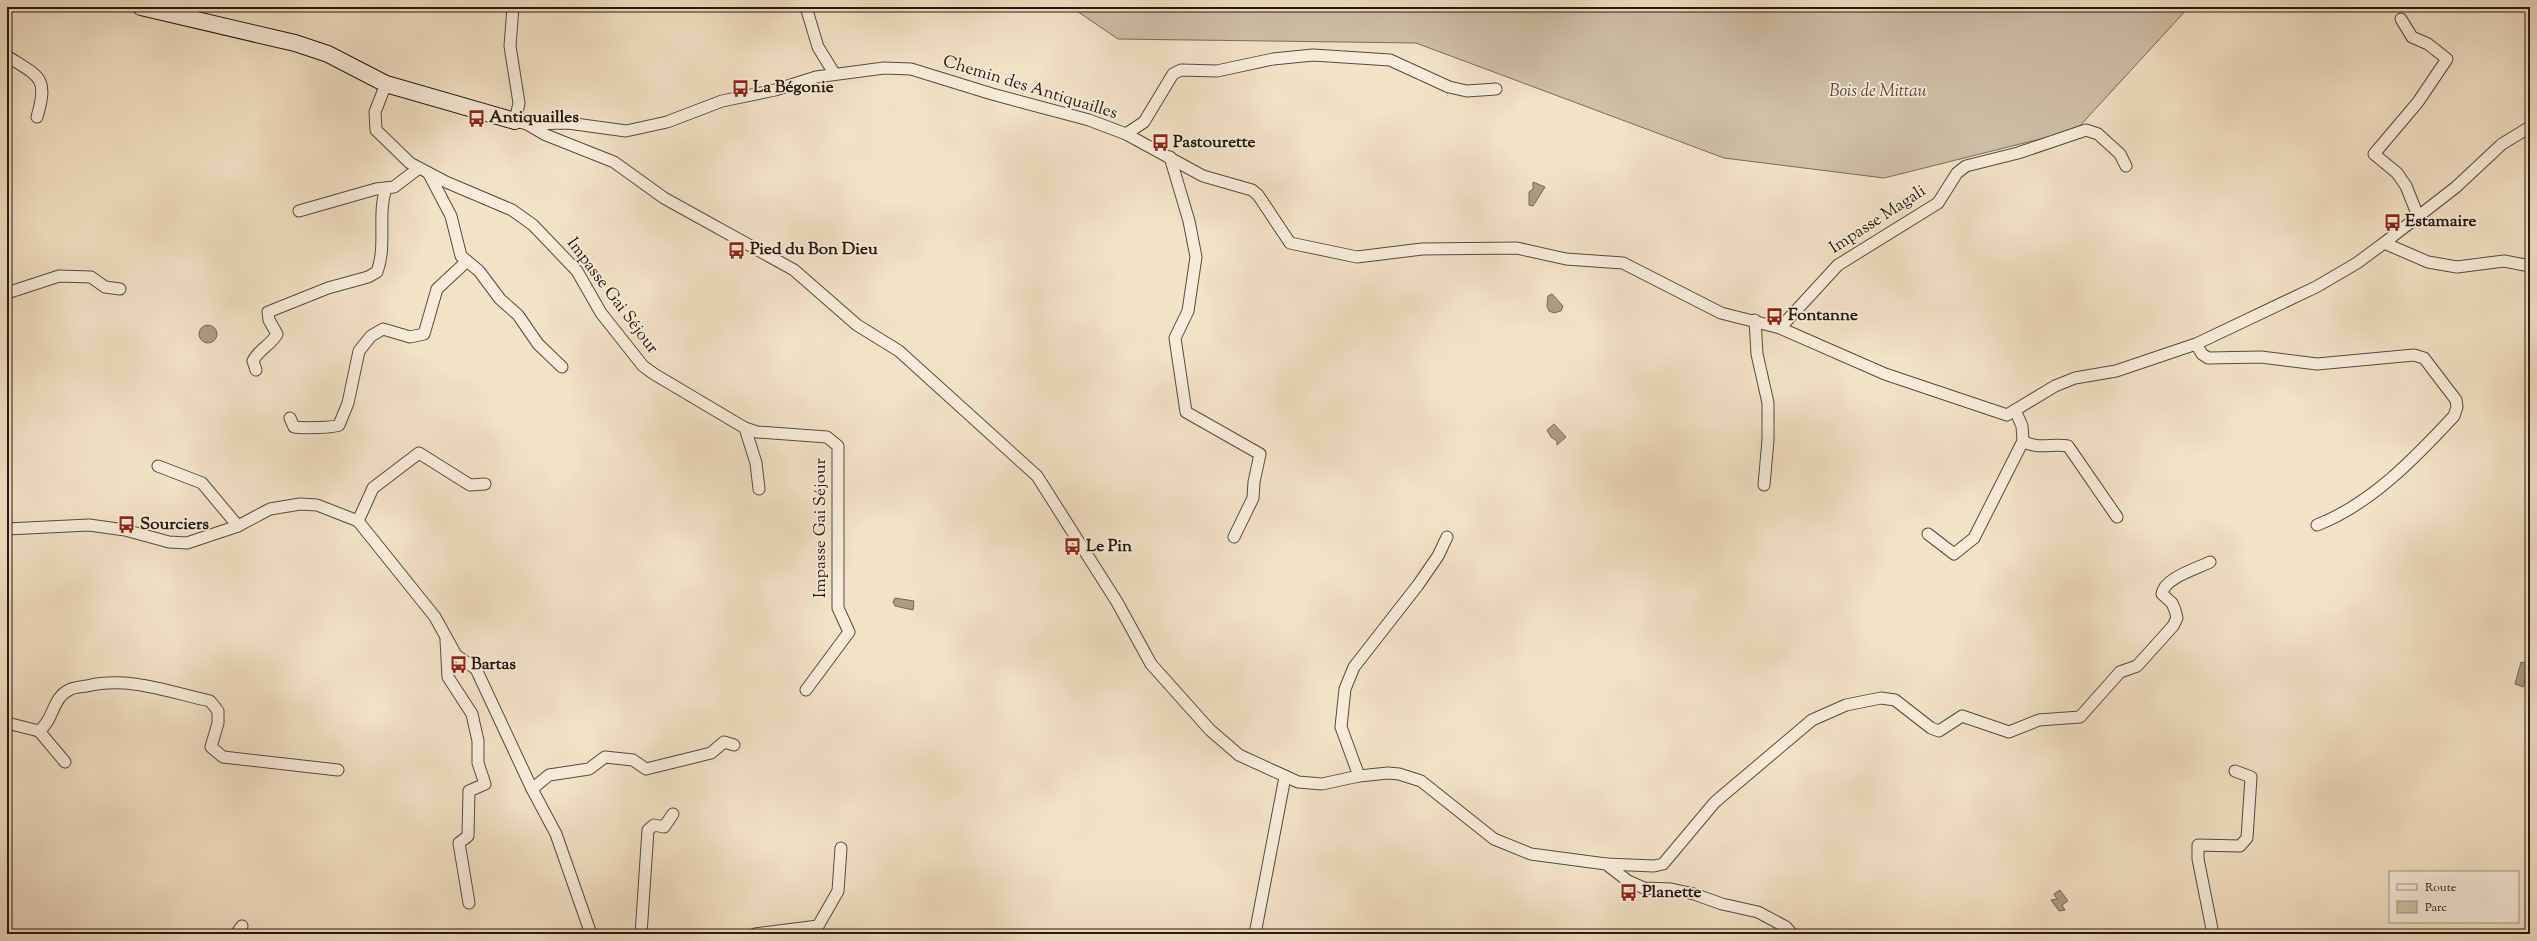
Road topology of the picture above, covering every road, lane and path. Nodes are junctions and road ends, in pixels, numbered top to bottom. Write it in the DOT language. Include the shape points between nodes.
graph roads {
  1 [pos="141,7"];
  2 [pos="513,7"];
  3 [pos="806,7"];
  4 [pos="2401,20"];
  5 [pos="7,56"];
  6 [pos="834,73"];
  7 [pos="386,84"];
  8 [pos="1496,89"];
  9 [pos="37,117"];
  10 [pos="521,122"];
  11 [pos="2530,127"];
  12 [pos="1126,134"];
  13 [pos="1170,157"];
  14 [pos="2126,166"];
  15 [pos="419,168"];
  16 [pos="429,174"];
  17 [pos="386,188"];
  18 [pos="299,211"];
  19 [pos="2418,216"];
  20 [pos="2384,243"];
  21 [pos="466,261"];
  22 [pos="2530,266"];
  23 [pos="120,289"];
  24 [pos="7,293"];
  25 [pos="1755,320"];
  26 [pos="1780,328"];
  27 [pos="2196,344"];
  28 [pos="562,367"];
  29 [pos="256,370"];
  30 [pos="2015,410"];
  31 [pos="290,418"];
  32 [pos="745,428"];
  33 [pos="2022,441"];
  34 [pos="158,466"];
  35 [pos="485,484"];
  36 [pos="1764,485"];
  37 [pos="759,489"];
  38 [pos="2116,517"];
  39 [pos="358,521"];
  40 [pos="2317,525"];
  41 [pos="238,526"];
  42 [pos="7,529"];
  43 [pos="1928,534"];
  44 [pos="1234,537"];
  45 [pos="1447,537"];
  46 [pos="2210,562"];
  47 [pos="445,635"];
  48 [pos="806,690"];
  49 [pos="7,723"];
  50 [pos="39,731"];
  51 [pos="734,745"];
  52 [pos="65,762"];
  53 [pos="338,770"];
  54 [pos="2235,771"];
  55 [pos="1359,776"];
  56 [pos="1285,777"];
  57 [pos="532,789"];
  58 [pos="672,814"];
  59 [pos="840,848"];
  60 [pos="1606,864"];
  61 [pos="469,903"];
  62 [pos="818,930"];
  63 [pos="591,934"];
  64 [pos="641,934"];
  65 [pos="754,934"];
  66 [pos="1255,934"];
  67 [pos="1792,934"];
  68 [pos="2213,934"];
  1 -- 7 [label="street" via="295,43 328,54"];
  2 -- 10 [label="street" via="510,46"];
  3 -- 6 [label="street" via="818,47"];
  4 -- 19 [label="street" via="2412,37 2428,44 2447,59 2418,102 2374,154 2397,173 2406,186"];
  5 -- 9 [label="street" via="36,75 43,84 44,95"];
  6 -- 10 [label="street, Chemin des Antiquailles" via="722,102 666,122 626,131 568,124"];
  6 -- 12 [label="street, Chemin des Antiquailles" via="884,68 911,70 1089,120"];
  7 -- 10 [label="street"];
  7 -- 15 [label="street, Impasse Gai Séjour" via="374,112 376,130 410,163"];
  8 -- 12 [label="street" via="1467,92 1449,87 1390,60 1314,55 1273,58 1217,71 1181,70 1173,74 1144,122"];
  10 -- 56 [label="street" via="546,135 614,162 664,198 794,270 857,325 899,351 1037,476 1117,602 1151,664 1167,684 1238,755 1262,764"];
  11 -- 19 [label="street, Chemin des Antiquailles" via="2502,144 2456,187"];
  12 -- 13 [label="street, Chemin des Antiquailles"];
  13 -- 25 [label="street, Chemin des Antiquailles" via="1203,176 1252,190 1290,243 1357,257 1422,249 1517,248 1566,259 1623,264 1721,313"];
  13 -- 44 [label="street" via="1189,220 1196,257 1188,311 1175,338 1186,412 1260,454 1253,498"];
  14 -- 26 [label="street, Impasse Magali" via="2120,154 2098,134 2086,130 2018,153 1966,166 1957,173 1938,203 1838,265"];
  15 -- 16 [label="street, Impasse Gai Séjour"];
  15 -- 17 [label="street" via="394,187"];
  16 -- 21 [label="street" via="451,216 461,256"];
  16 -- 32 [label="street, Impasse Gai Séjour" via="512,210 533,225 577,271 601,313 643,366 708,408"];
  17 -- 18 [label="street"];
  17 -- 29 [label="street" via="382,200 377,272 268,312 269,320 277,334 273,341 258,351 253,361"];
  19 -- 20 [label="street, Chemin des Antiquailles"];
  20 -- 22 [label="street" via="2428,262 2457,267 2504,261"];
  20 -- 27 [label="street, Chemin des Antiquailles" via="2357,263 2316,287"];
  21 -- 28 [label="street" via="479,271 500,299 518,315 538,344"];
  21 -- 31 [label="street" via="437,289 424,334 410,337 383,330 371,336 358,351 348,403 339,425 334,428 318,426 306,430 294,426"];
  23 -- 24 [label="street" via="105,287 91,277 59,276"];
  25 -- 26 [label="street, Chemin des Antiquailles"];
  25 -- 36 [label="street" via="1757,354 1768,402"];
  26 -- 30 [label="street, Chemin des Antiquailles" via="1885,374 1996,412 2007,415"];
  27 -- 30 [label="street, Chemin des Antiquailles" via="2116,371 2075,378 2055,386"];
  27 -- 40 [label="street" via="2208,358 2261,357 2318,364 2414,354 2424,358 2456,400 2454,416 2412,461 2343,515"];
  30 -- 33 [label="street" via="2022,426"];
  32 -- 37 [label="street" via="756,463"];
  32 -- 48 [label="street, Impasse Gai Séjour" via="757,432 827,438 838,446 838,608 849,632"];
  33 -- 38 [label="street" via="2032,447 2057,444 2068,446"];
  33 -- 43 [label="street" via="1974,538 1954,554"];
  34 -- 41 [label="street" via="202,483"];
  35 -- 39 [label="street" via="470,485 419,453 373,488"];
  39 -- 41 [label="street" via="317,505 300,504 270,509"];
  39 -- 47 [label="street" via="435,617"];
  41 -- 42 [label="street" via="187,543 170,542 125,530 89,525"];
  45 -- 55 [label="street" via="1438,556 1418,585 1354,667 1346,689 1341,727"];
  46 -- 60 [label="street" via="2170,580 2163,588 2162,594 2172,603 2175,610 2177,618 2173,626 2137,666 2120,672 2080,717 2039,720 2008,732 1962,716 1938,731 1895,700 1882,698 1846,705 1812,720 1715,802 1663,864"];
  47 -- 57 [label="street" via="456,655 476,669"];
  47 -- 61 [label="street" via="448,677 472,714 478,741 478,763 485,784 469,791 468,836 459,843"];
  49 -- 50 [label="street"];
  50 -- 52 [label="street"];
  50 -- 53 [label="street" via="48,725 57,700 68,690 112,681 133,682 210,701 218,711 218,723 211,747 223,757"];
  51 -- 57 [label="street" via="724,742 711,753 646,769 633,760 604,757 589,769 549,775"];
  54 -- 68 [label="street" via="2251,777 2247,838 2240,846 2198,845 2198,859"];
  55 -- 56 [label="street" via="1322,784 1298,782"];
  55 -- 60 [label="street" via="1388,772 1422,781 1494,839 1531,854"];
  56 -- 66 [label="street"];
  57 -- 63 [label="street" via="556,834"];
  58 -- 64 [label="street" via="664,827 654,825 648,830"];
  59 -- 62 [label="street" via="838,891"];
  60 -- 67 [label="street" via="1628,881 1644,888 1671,889 1758,912 1786,927"];
  62 -- 65 [label="street"];
}
